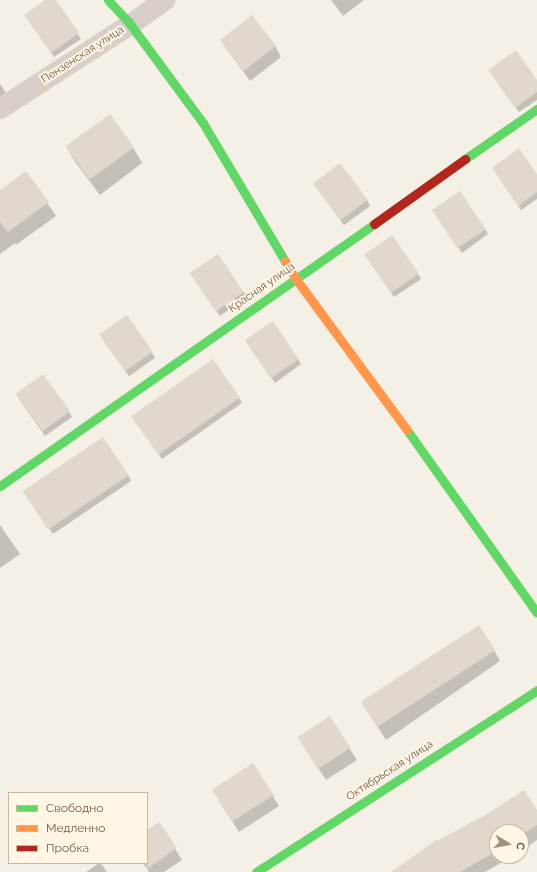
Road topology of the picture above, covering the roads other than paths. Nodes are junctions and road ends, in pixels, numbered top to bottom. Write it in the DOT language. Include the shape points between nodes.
graph roads {
  1 [pos="108,0"];
  2 [pos="164,0"];
  3 [pos="130,24"];
  4 [pos="0,108"];
  5 [pos="537,109"];
  6 [pos="296,279"];
  7 [pos="0,486"];
  8 [pos="537,613"];
  9 [pos="537,690"];
  10 [pos="256,872"];
  1 -- 3 [label="street"];
  2 -- 3 [label="street, Пензенская улица"];
  3 -- 4 [label="street, Пензенская улица"];
  3 -- 6 [label="street" via="203,124"];
  5 -- 6 [label="street, Красная улица"];
  6 -- 7 [label="street, Красная улица"];
  6 -- 8 [label="street" via="448,485"];
  9 -- 10 [label="street, Октябрьская улица"];
}
